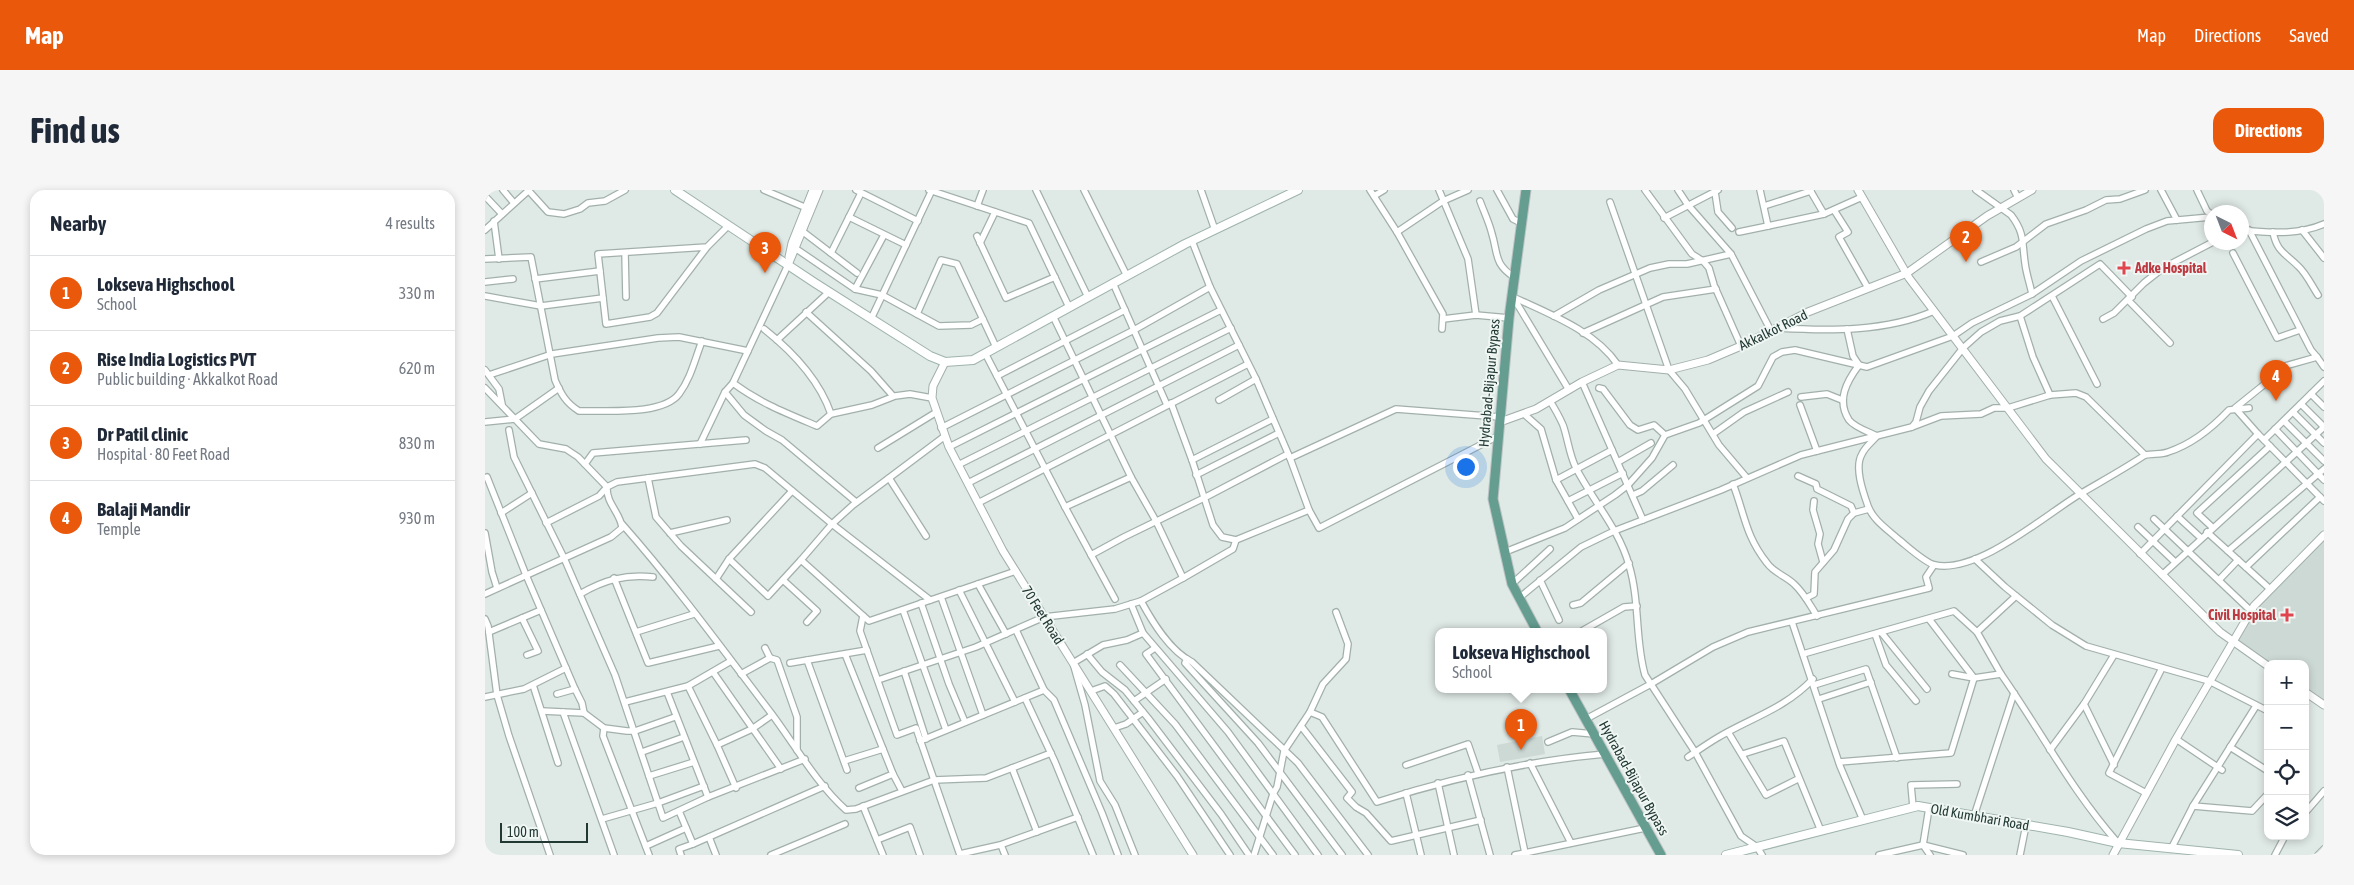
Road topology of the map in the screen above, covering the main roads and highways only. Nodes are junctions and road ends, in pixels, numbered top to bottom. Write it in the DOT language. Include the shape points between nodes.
graph roads {
  1 [pos="675,190"];
  2 [pos="1298,190"];
  3 [pos="1526,190"];
  4 [pos="681,193"];
  5 [pos="1535,628"];
  6 [pos="1571,693"];
  7 [pos="1661,855"];
  8 [pos="1726,855"];
  9 [pos="2238,855"];
  1 -- 4 [label="main road"];
  2 -- 4 [label="main road" via="1192,241 973,360 945,362 930,356 829,292"];
  3 -- 5 [label="main road, Hydrabad-Bijapur Bypass" via="1511,296 1493,499 1512,584"];
  6 -- 7 [label="main road, Hydrabad-Bijapur Bypass"];
  8 -- 9 [label="main road, Old Kumbhari Road" via="1913,807 2118,843"];
}
